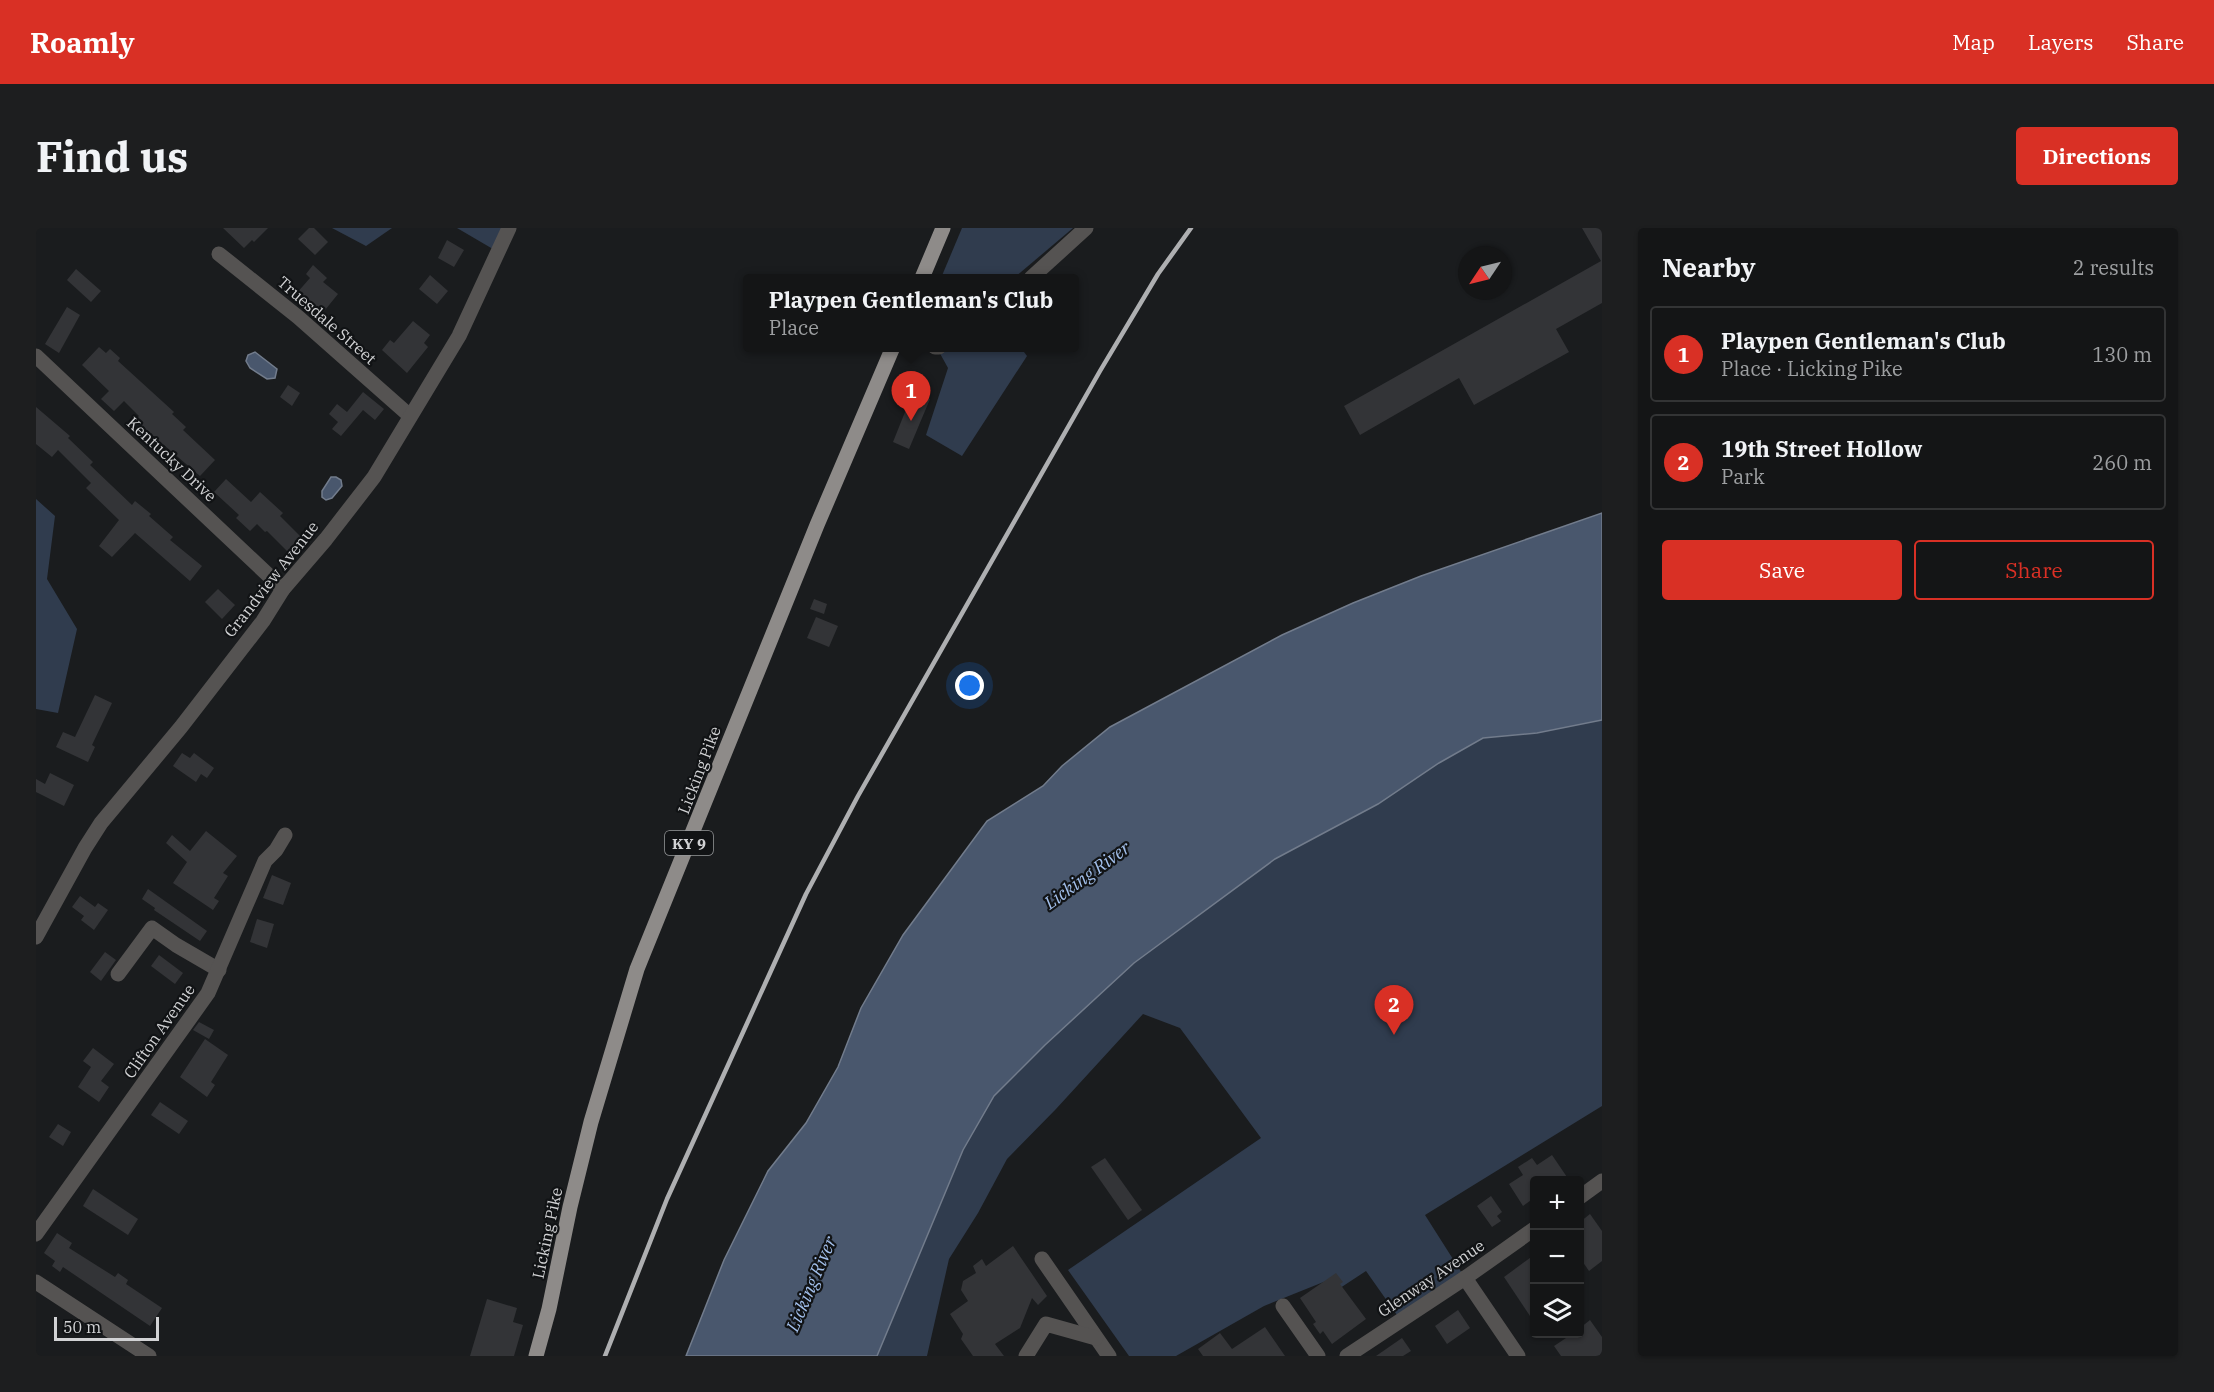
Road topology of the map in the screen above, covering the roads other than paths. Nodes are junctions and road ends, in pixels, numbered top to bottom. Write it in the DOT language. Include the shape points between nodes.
graph roads {
  1 [pos="509,228"];
  2 [pos="943,228"];
  3 [pos="1086,228"];
  4 [pos="219,254"];
  5 [pos="924,274"];
  6 [pos="1036,274"];
  7 [pos="891,352"];
  8 [pos="36,356"];
  9 [pos="410,416"];
  10 [pos="283,589"];
  11 [pos="285,835"];
  12 [pos="36,937"];
  13 [pos="219,970"];
  14 [pos="118,974"];
  15 [pos="1602,1181"];
  16 [pos="1584,1194"];
  17 [pos="1533,1230"];
  18 [pos="36,1234"];
  19 [pos="1042,1259"];
  20 [pos="1465,1278"];
  21 [pos="36,1282"];
  22 [pos="1283,1306"];
  23 [pos="1096,1338"];
  24 [pos="149,1356"];
  25 [pos="536,1356"];
  26 [pos="1026,1356"];
  27 [pos="1109,1356"];
  28 [pos="1318,1356"];
  29 [pos="1347,1356"];
  30 [pos="1518,1356"];
  1 -- 9 [label="street, Grandview Avenue" via="459,336"];
  2 -- 5 [label="main road"];
  3 -- 6 [label="street"];
  4 -- 9 [label="street, Truesdale Street" via="298,317"];
  7 -- 25 [label="main road, Licking Pike / KY 9" via="637,969 591,1122"];
  8 -- 10 [label="street, Kentucky Drive"];
  9 -- 10 [label="street, Grandview Avenue" via="374,477"];
  10 -- 12 [label="street, Grandview Avenue" via="181,727 101,823"];
  11 -- 13 [label="street, Clifton Avenue" via="265,861"];
  13 -- 14 [label="street" via="152,928"];
  13 -- 18 [label="street, Clifton Avenue" via="177,1038"];
  15 -- 16 [label="street"];
  17 -- 20 [label="street, Glenway Avenue"];
  19 -- 23 [label="street"];
  20 -- 29 [label="street, Glenway Avenue"];
  20 -- 30 [label="street"];
  21 -- 24 [label="street"];
  22 -- 28 [label="street"];
  23 -- 26 [label="street" via="1046,1324"];
  23 -- 27 [label="street"];
}
